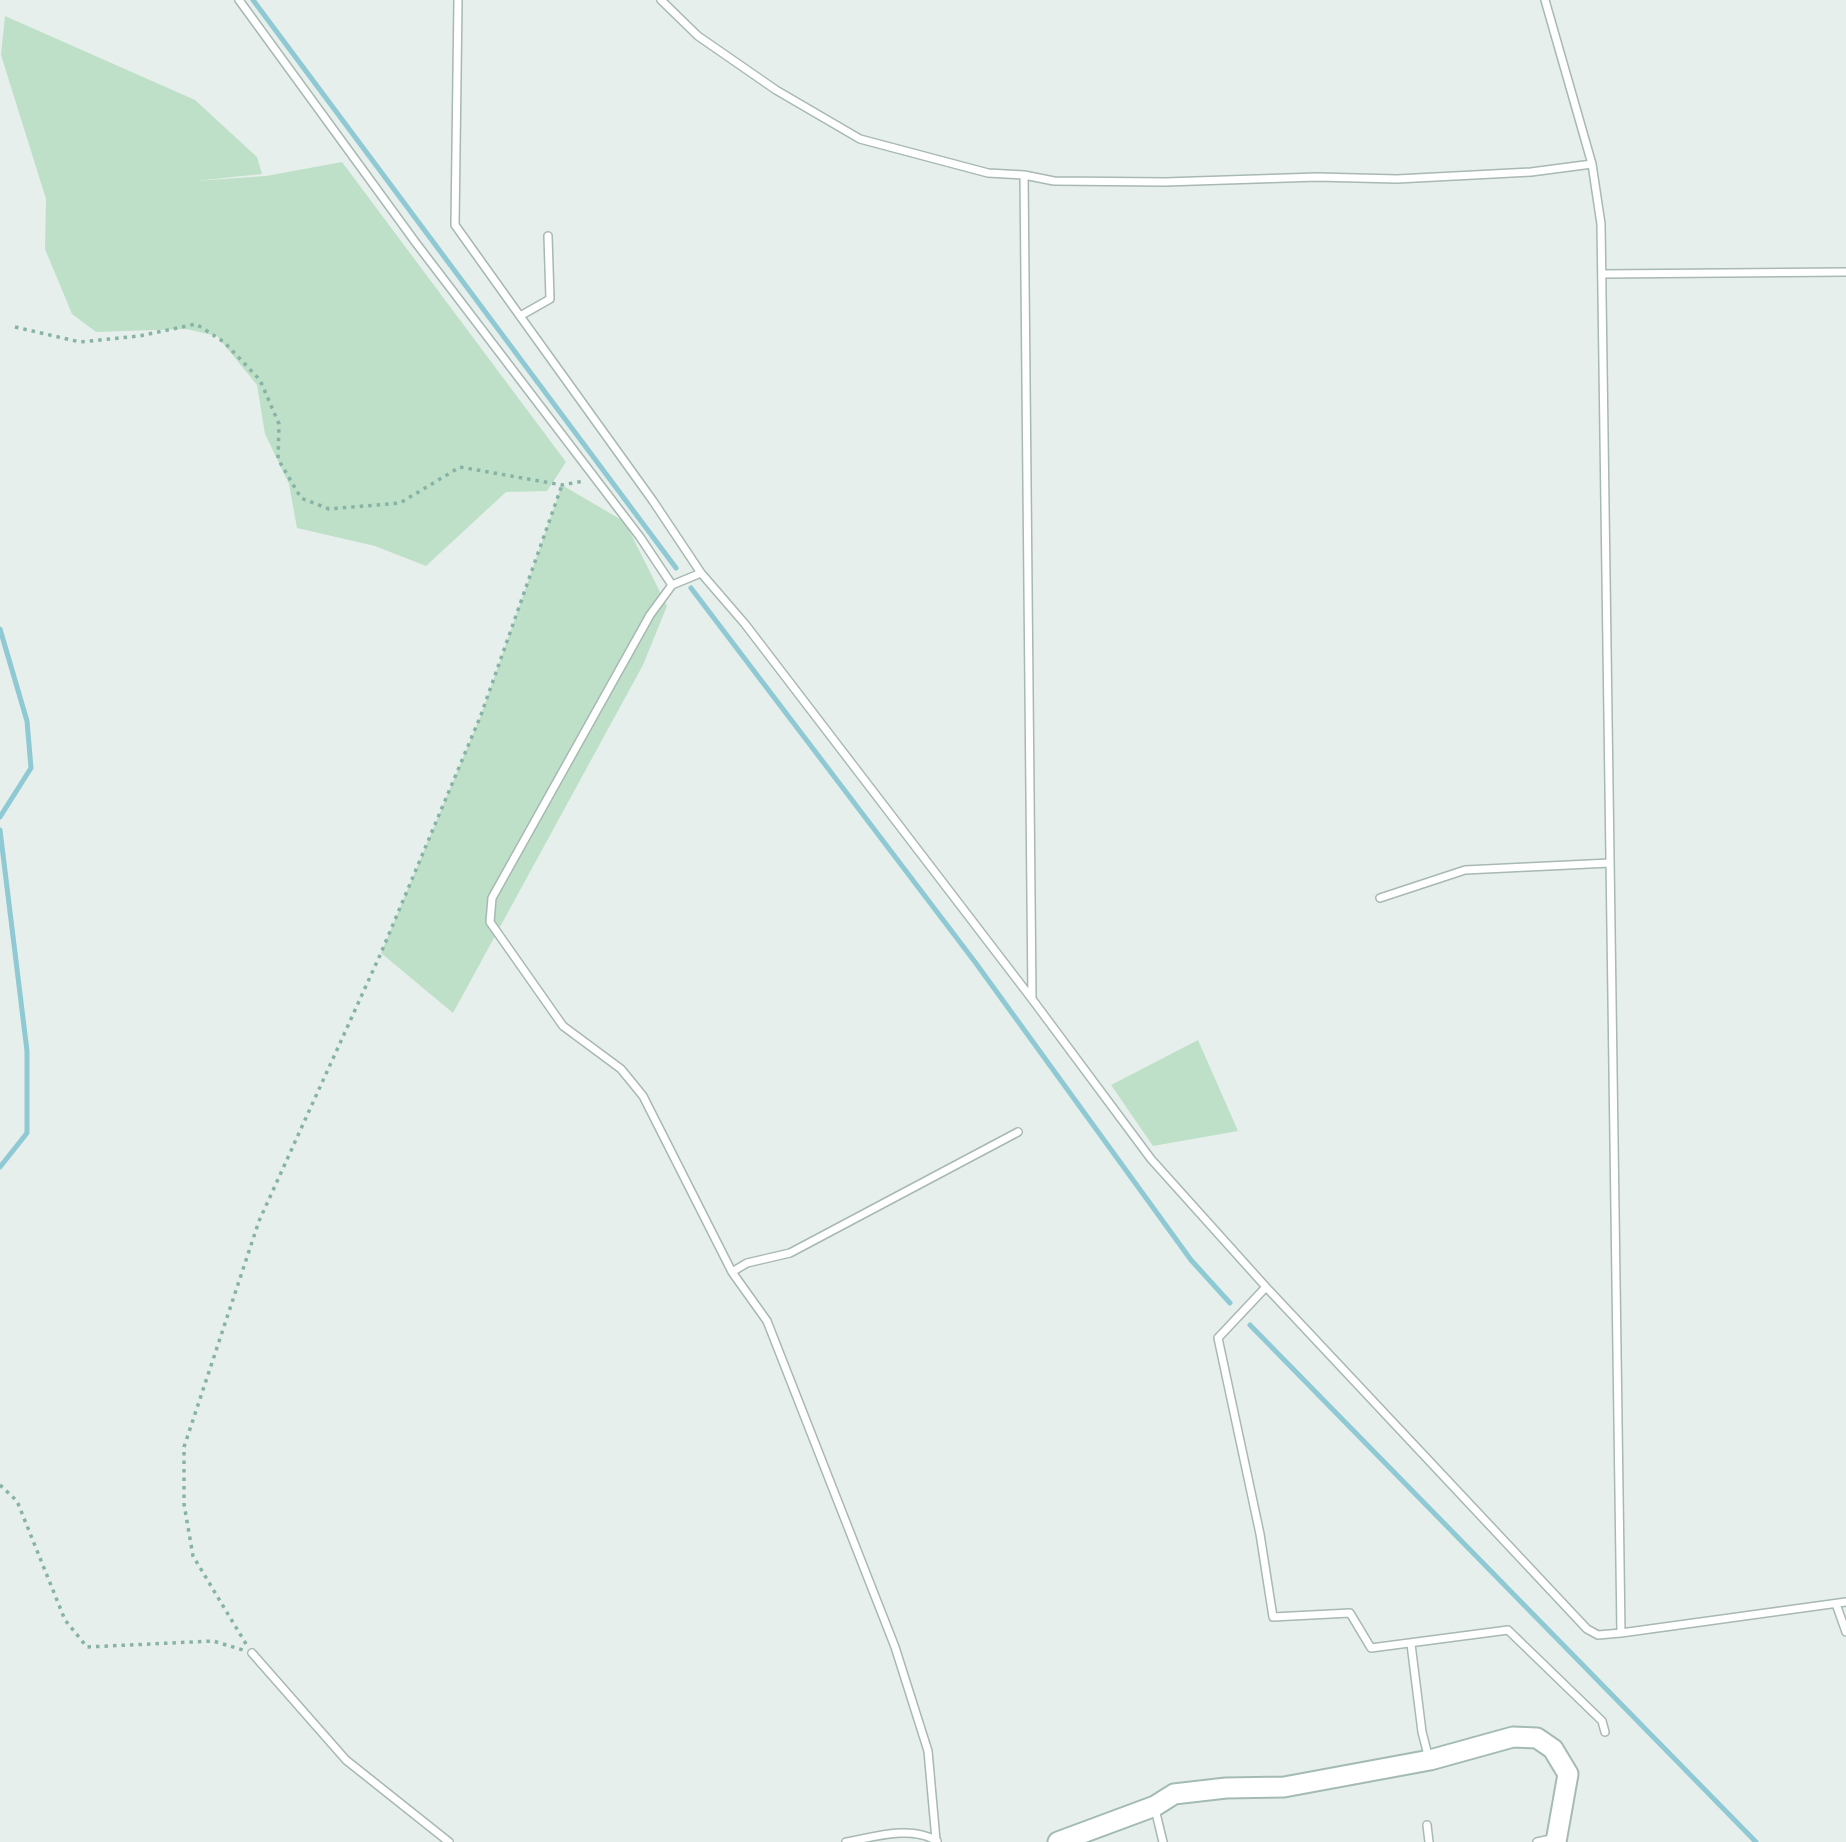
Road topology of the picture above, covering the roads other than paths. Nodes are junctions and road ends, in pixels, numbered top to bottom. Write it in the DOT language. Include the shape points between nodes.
graph roads {
  1 [pos="239,0"];
  2 [pos="458,0"];
  3 [pos="661,0"];
  4 [pos="1545,0"];
  5 [pos="1592,164"];
  6 [pos="1024,175"];
  7 [pos="548,236"];
  8 [pos="1846,272"];
  9 [pos="1602,274"];
  10 [pos="520,316"];
  11 [pos="701,573"];
  12 [pos="672,585"];
  13 [pos="1610,863"];
  14 [pos="1380,898"];
  15 [pos="1032,999"];
  16 [pos="1018,1132"];
  17 [pos="732,1272"];
  18 [pos="1266,1287"];
  19 [pos="1846,1602"];
  20 [pos="1836,1604"];
  21 [pos="1846,1632"];
  22 [pos="1621,1633"];
  23 [pos="1411,1644"];
  24 [pos="252,1653"];
  25 [pos="1605,1732"];
  26 [pos="1430,1760"];
  27 [pos="1155,1806"];
  28 [pos="1427,1825"];
  29 [pos="937,1841"];
  30 [pos="1550,1841"];
  31 [pos="449,1842"];
  32 [pos="846,1842"];
  33 [pos="1058,1842"];
  34 [pos="1163,1842"];
  35 [pos="1429,1842"];
  1 -- 12 [label="lane"];
  2 -- 10 [label="lane" via="455,225"];
  3 -- 6 [label="lane" via="709,44 860,139 988,173"];
  4 -- 5 [label="lane"];
  5 -- 6 [label="lane" via="1396,179 1082,182"];
  5 -- 9 [label="lane" via="1601,223"];
  6 -- 15 [label="lane"];
  7 -- 10 [label="lane" via="550,299"];
  8 -- 9 [label="lane"];
  9 -- 13 [label="lane"];
  10 -- 11 [label="lane"];
  11 -- 12 [label="lane"];
  11 -- 15 [label="lane"];
  12 -- 17 [label="lane" via="630,647 492,898 489,913 490,922 563,1026 621,1069 643,1096"];
  13 -- 14 [label="lane" via="1465,870"];
  13 -- 22 [label="lane"];
  15 -- 18 [label="lane" via="1151,1159"];
  16 -- 17 [label="lane" via="790,1254 747,1263"];
  17 -- 29 [label="lane" via="767,1321 895,1647 928,1751"];
  18 -- 22 [label="lane" via="1587,1629 1598,1635"];
  18 -- 23 [label="lane" via="1218,1338 1261,1534 1273,1617 1350,1613 1371,1648"];
  19 -- 20 [label="lane"];
  20 -- 21 [label="lane"];
  20 -- 22 [label="lane"];
  23 -- 25 [label="lane" via="1508,1630 1602,1721"];
  23 -- 26 [label="lane"];
  24 -- 31 [label="lane" via="346,1760"];
  26 -- 27 [label="street" via="1284,1787 1174,1794"];
  26 -- 30 [label="street" via="1513,1737 1537,1738 1553,1749 1568,1774"];
  27 -- 33 [label="street"];
  27 -- 34 [label="lane"];
  28 -- 35 [label="lane"];
  29 -- 32 [label="lane" via="899,1833"];
}
